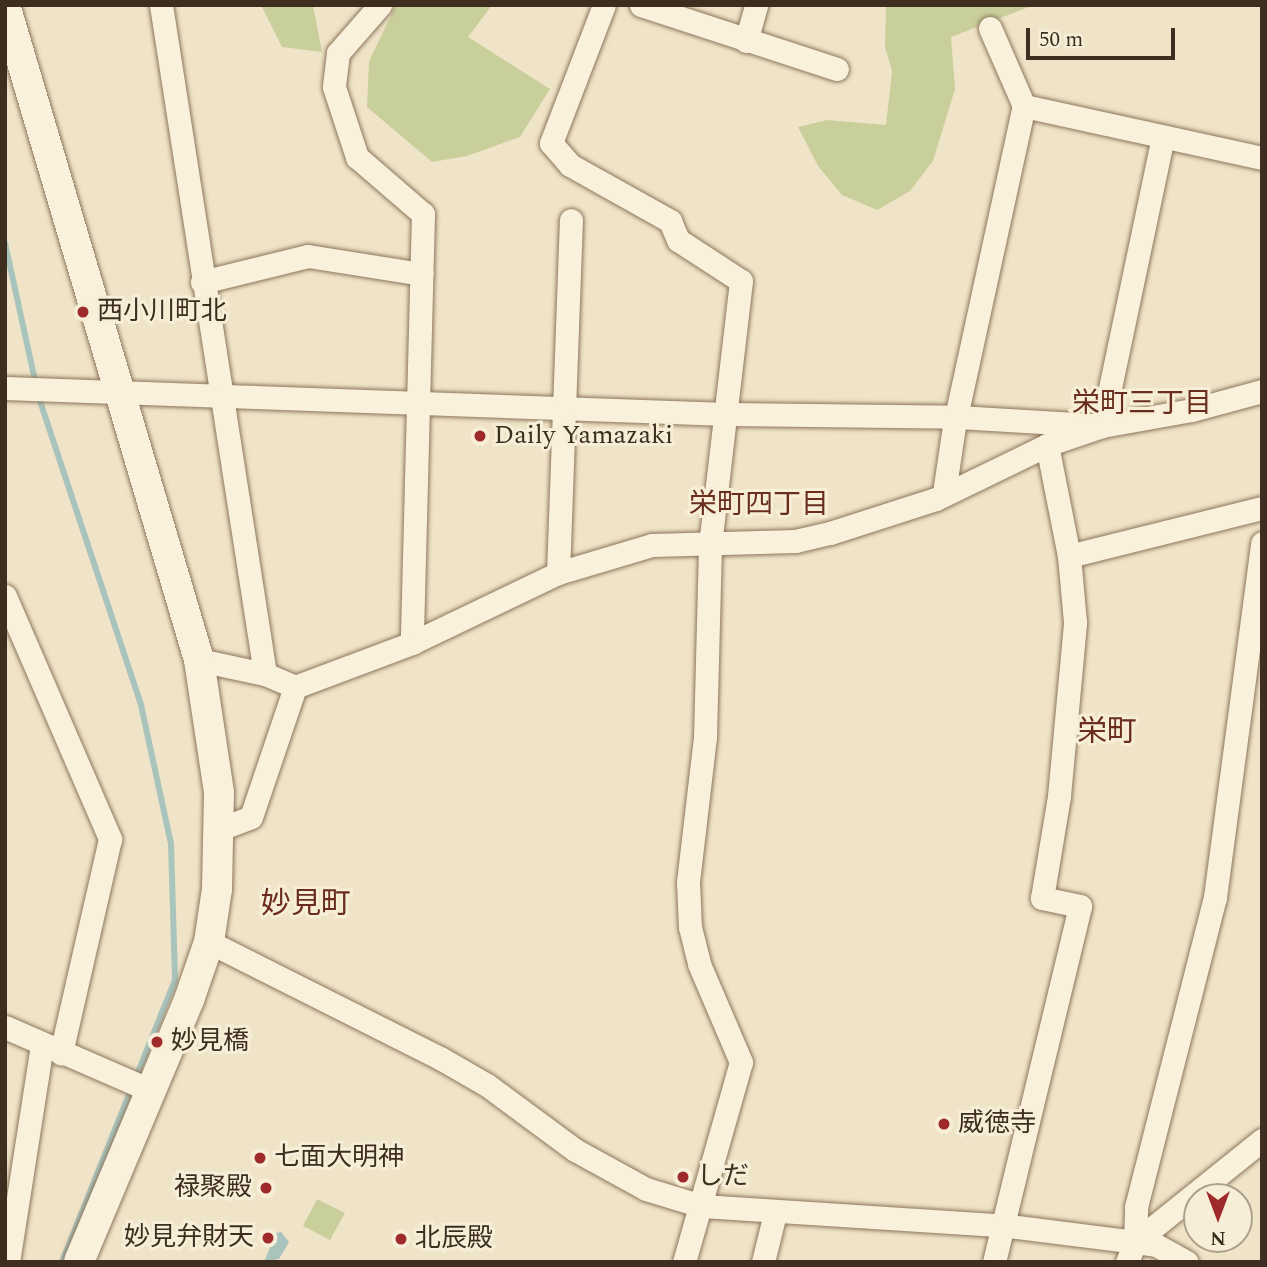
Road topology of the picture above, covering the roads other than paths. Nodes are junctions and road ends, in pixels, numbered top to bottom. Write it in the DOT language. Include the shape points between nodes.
graph roads {
  1 [pos="5,5"];
  2 [pos="161,5"];
  3 [pos="380,5"];
  4 [pos="604,5"];
  5 [pos="641,5"];
  6 [pos="756,5"];
  7 [pos="989,28"];
  8 [pos="746,41"];
  9 [pos="837,69"];
  10 [pos="1024,106"];
  11 [pos="1163,136"];
  12 [pos="1262,158"];
  13 [pos="571,219"];
  14 [pos="422,274"];
  15 [pos="202,282"];
  16 [pos="25,388"];
  17 [pos="117,391"];
  18 [pos="1262,391"];
  19 [pos="219,394"];
  20 [pos="418,402"];
  21 [pos="561,407"];
  22 [pos="727,414"];
  23 [pos="958,417"];
  24 [pos="1102,426"];
  25 [pos="1047,445"];
  26 [pos="944,494"];
  27 [pos="1262,509"];
  28 [pos="1262,543"];
  29 [pos="710,546"];
  30 [pos="1069,556"];
  31 [pos="558,573"];
  32 [pos="5,596"];
  33 [pos="412,643"];
  34 [pos="199,660"];
  35 [pos="265,674"];
  36 [pos="295,687"];
  37 [pos="220,829"];
  38 [pos="209,942"];
  39 [pos="5,1027"];
  40 [pos="51,1050"];
  41 [pos="150,1090"];
  42 [pos="1262,1140"];
  43 [pos="702,1206"];
  44 [pos="775,1213"];
  45 [pos="1001,1227"];
  46 [pos="1131,1252"];
  47 [pos="8,1262"];
  48 [pos="79,1262"];
  49 [pos="684,1262"];
  50 [pos="763,1262"];
  51 [pos="994,1262"];
  52 [pos="1187,1262"];
  1 -- 17 [label="street"];
  2 -- 15 [label="street"];
  3 -- 14 [label="street" via="338,53 334,86 357,157 423,214"];
  4 -- 22 [label="street" via="551,144 570,164 670,222 678,240 741,281"];
  5 -- 8 [label="street"];
  6 -- 8 [label="street"];
  7 -- 10 [label="street"];
  8 -- 9 [label="street"];
  10 -- 11 [label="street"];
  10 -- 23 [label="street"];
  11 -- 12 [label="street"];
  11 -- 24 [label="street"];
  13 -- 21 [label="street"];
  14 -- 15 [label="street" via="308,256"];
  14 -- 20 [label="street"];
  15 -- 19 [label="street"];
  16 -- 17 [label="street"];
  17 -- 19 [label="street"];
  17 -- 34 [label="street"];
  18 -- 24 [label="street" via="1192,410"];
  19 -- 20 [label="street"];
  19 -- 35 [label="street"];
  20 -- 21 [label="street"];
  20 -- 33 [label="street"];
  21 -- 22 [label="street"];
  21 -- 31 [label="street"];
  22 -- 23 [label="street"];
  22 -- 29 [label="street"];
  23 -- 24 [label="street"];
  23 -- 26 [label="street"];
  24 -- 25 [label="street"];
  25 -- 26 [label="street"];
  25 -- 30 [label="street"];
  26 -- 29 [label="street" via="795,541"];
  27 -- 30 [label="street"];
  28 -- 46 [label="street" via="1215,897 1136,1207"];
  29 -- 31 [label="street" via="652,545"];
  29 -- 43 [label="street" via="705,737 688,883 690,927 699,964 741,1062"];
  30 -- 45 [label="street" via="1074,622 1059,796 1042,898 1080,906 1042,1077"];
  31 -- 33 [label="street"];
  32 -- 40 [label="street" via="110,839"];
  33 -- 36 [label="street"];
  34 -- 35 [label="street"];
  34 -- 37 [label="street" via="213,738"];
  35 -- 36 [label="street"];
  36 -- 37 [label="street" via="251,817"];
  37 -- 38 [label="street"];
  38 -- 41 [label="street"];
  38 -- 43 [label="street" via="440,1058 487,1085 575,1150 646,1189"];
  39 -- 40 [label="street"];
  40 -- 41 [label="street"];
  40 -- 47 [label="street"];
  41 -- 48 [label="street"];
  42 -- 46 [label="street"];
  43 -- 44 [label="street"];
  43 -- 49 [label="street"];
  44 -- 45 [label="street"];
  44 -- 50 [label="street"];
  45 -- 46 [label="street"];
  45 -- 51 [label="street"];
  46 -- 52 [label="street" via="1156,1245"];
}
